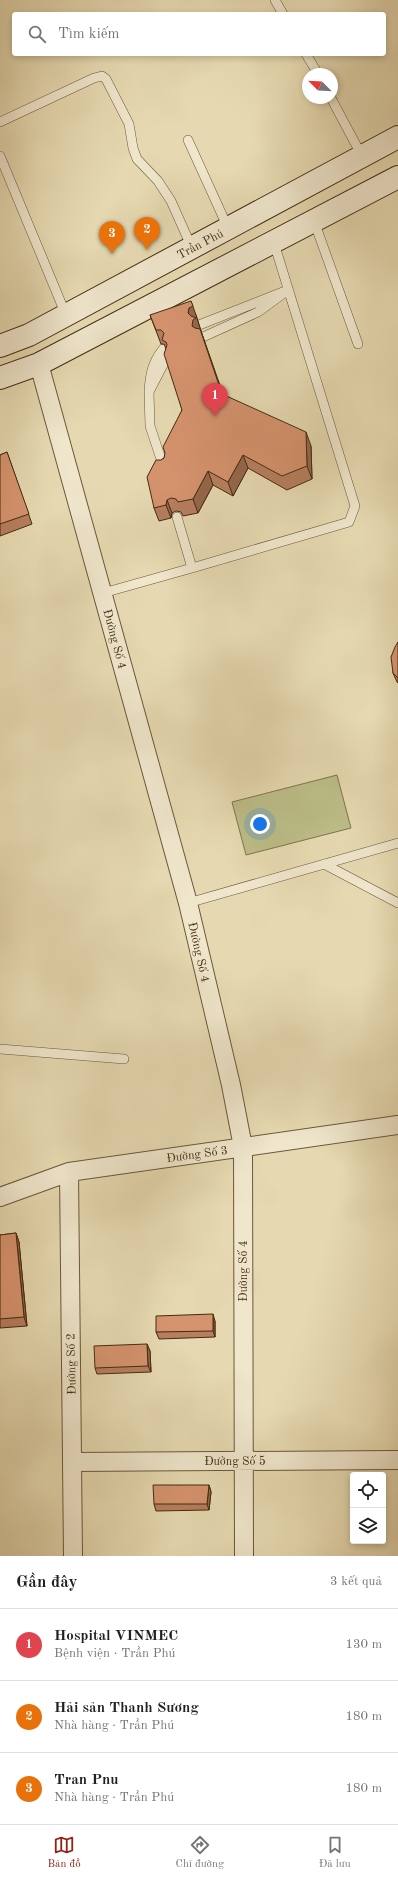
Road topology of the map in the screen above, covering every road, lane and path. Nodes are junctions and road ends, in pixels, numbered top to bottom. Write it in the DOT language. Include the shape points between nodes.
graph roads {
  1 [pos="275,0"];
  2 [pos="282,12"];
  3 [pos="307,56"];
  4 [pos="314,68"];
  5 [pos="334,104"];
  6 [pos="0,122"];
  7 [pos="398,137"];
  8 [pos="188,140"];
  9 [pos="0,156"];
  10 [pos="362,156"];
  11 [pos="398,177"];
  12 [pos="314,222"];
  13 [pos="228,228"];
  14 [pos="274,243"];
  15 [pos="192,248"];
  16 [pos="288,290"];
  17 [pos="66,315"];
  18 [pos="199,325"];
  19 [pos="29,335"];
  20 [pos="204,337"];
  21 [pos="358,344"];
  22 [pos="0,346"];
  23 [pos="163,349"];
  24 [pos="166,360"];
  25 [pos="40,364"];
  26 [pos="0,378"];
  27 [pos="149,392"];
  28 [pos="164,468"];
  29 [pos="177,517"];
  30 [pos="192,568"];
  31 [pos="103,593"];
  32 [pos="398,843"];
  33 [pos="324,864"];
  34 [pos="188,903"];
  35 [pos="398,903"];
  36 [pos="0,1049"];
  37 [pos="124,1059"];
  38 [pos="398,1125"];
  39 [pos="243,1147"];
  40 [pos="69,1172"];
  41 [pos="0,1197"];
  42 [pos="398,1460"];
  43 [pos="244,1461"];
  44 [pos="72,1462"];
  45 [pos="73,1556"];
  46 [pos="244,1556"];
  1 -- 2 [label="lane"];
  3 -- 4 [label="lane"];
  5 -- 10 [label="lane"];
  6 -- 15 [label="lane" via="102,76 127,118 137,159 171,201"];
  7 -- 10 [label="main road, Trần Phú"];
  8 -- 13 [label="lane"];
  9 -- 17 [label="lane"];
  10 -- 13 [label="main road, Trần Phú"];
  11 -- 12 [label="main road"];
  12 -- 14 [label="main road"];
  12 -- 21 [label="lane"];
  13 -- 15 [label="main road, Trần Phú"];
  14 -- 16 [label="lane"];
  14 -- 25 [label="main road"];
  15 -- 17 [label="main road, Trần Phú"];
  16 -- 18 [label="lane"];
  16 -- 20 [label="lane" via="258,312"];
  16 -- 30 [label="lane" via="355,506 349,522"];
  17 -- 19 [label="main road, Trần Phú"];
  19 -- 22 [label="main road, Trần Phú"];
  19 -- 25 [label="main road"];
  23 -- 27 [label="lane" via="154,361"];
  24 -- 27 [label="lane"];
  25 -- 26 [label="main road"];
  25 -- 31 [label="street, Đường Số 4"];
  27 -- 28 [label="lane" via="150,426"];
  29 -- 30 [label="lane"];
  30 -- 31 [label="lane"];
  31 -- 34 [label="street, Đường Số 4"];
  32 -- 33 [label="lane"];
  33 -- 34 [label="lane"];
  33 -- 35 [label="lane"];
  34 -- 39 [label="street, Đường Số 4"];
  36 -- 37 [label="lane"];
  38 -- 39 [label="street, Đường Số 3"];
  39 -- 40 [label="street, Đường Số 3"];
  39 -- 43 [label="street, Đường Số 4"];
  40 -- 41 [label="street, Đường Số 3"];
  40 -- 44 [label="street, Đường Số 2"];
  42 -- 43 [label="street, Đường Số 5"];
  43 -- 44 [label="street, Đường Số 5"];
  43 -- 46 [label="street, Đường Số 4"];
  44 -- 45 [label="street, Đường Số 2"];
}
